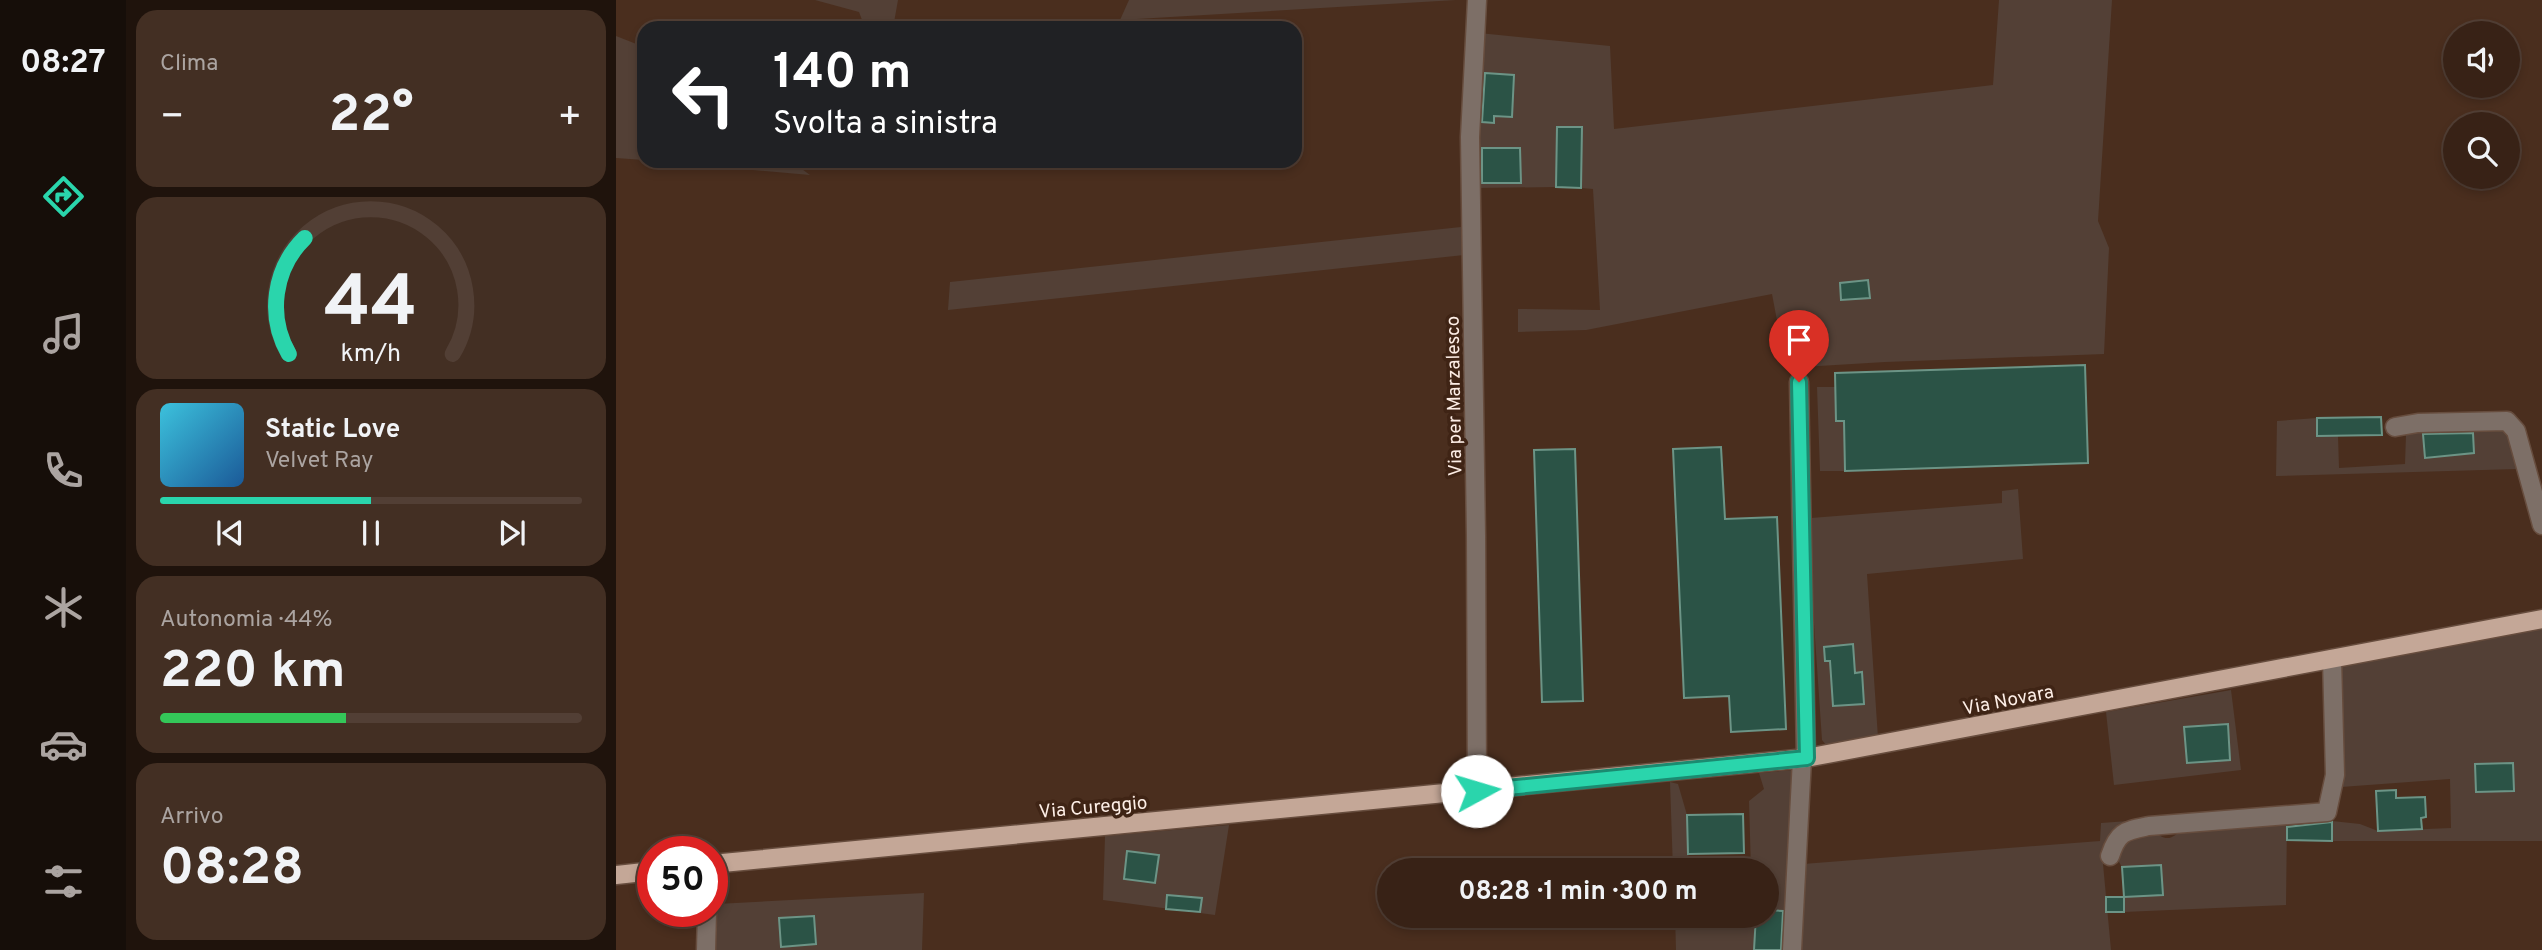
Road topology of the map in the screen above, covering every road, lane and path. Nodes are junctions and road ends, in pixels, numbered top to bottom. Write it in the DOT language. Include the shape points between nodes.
graph roads {
  1 [pos="1477,0"];
  2 [pos="1799,382"];
  3 [pos="2395,427"];
  4 [pos="2542,525"];
  5 [pos="2542,620"];
  6 [pos="2332,659"];
  7 [pos="1804,758"];
  8 [pos="1477,791"];
  9 [pos="2110,856"];
  10 [pos="728,862"];
  11 [pos="637,873"];
  12 [pos="616,875"];
  13 [pos="707,927"];
  14 [pos="706,950"];
  15 [pos="1792,950"];
  1 -- 8 [label="street, Via per Marzalesco" via="1471,137"];
  2 -- 7 [label="street"];
  3 -- 4 [label="street" via="2507,421 2516,432"];
  5 -- 6 [label="main road, Via Novara"];
  6 -- 7 [label="main road, Via Novara"];
  6 -- 9 [label="street" via="2335,775 2327,813 2149,826 2127,831 2115,840"];
  7 -- 8 [label="main road, Via Novara"];
  7 -- 15 [label="street"];
  8 -- 10 [label="main road, Via Cureggio"];
  11 -- 12 [label="main road"];
  13 -- 14 [label="street"];
}
